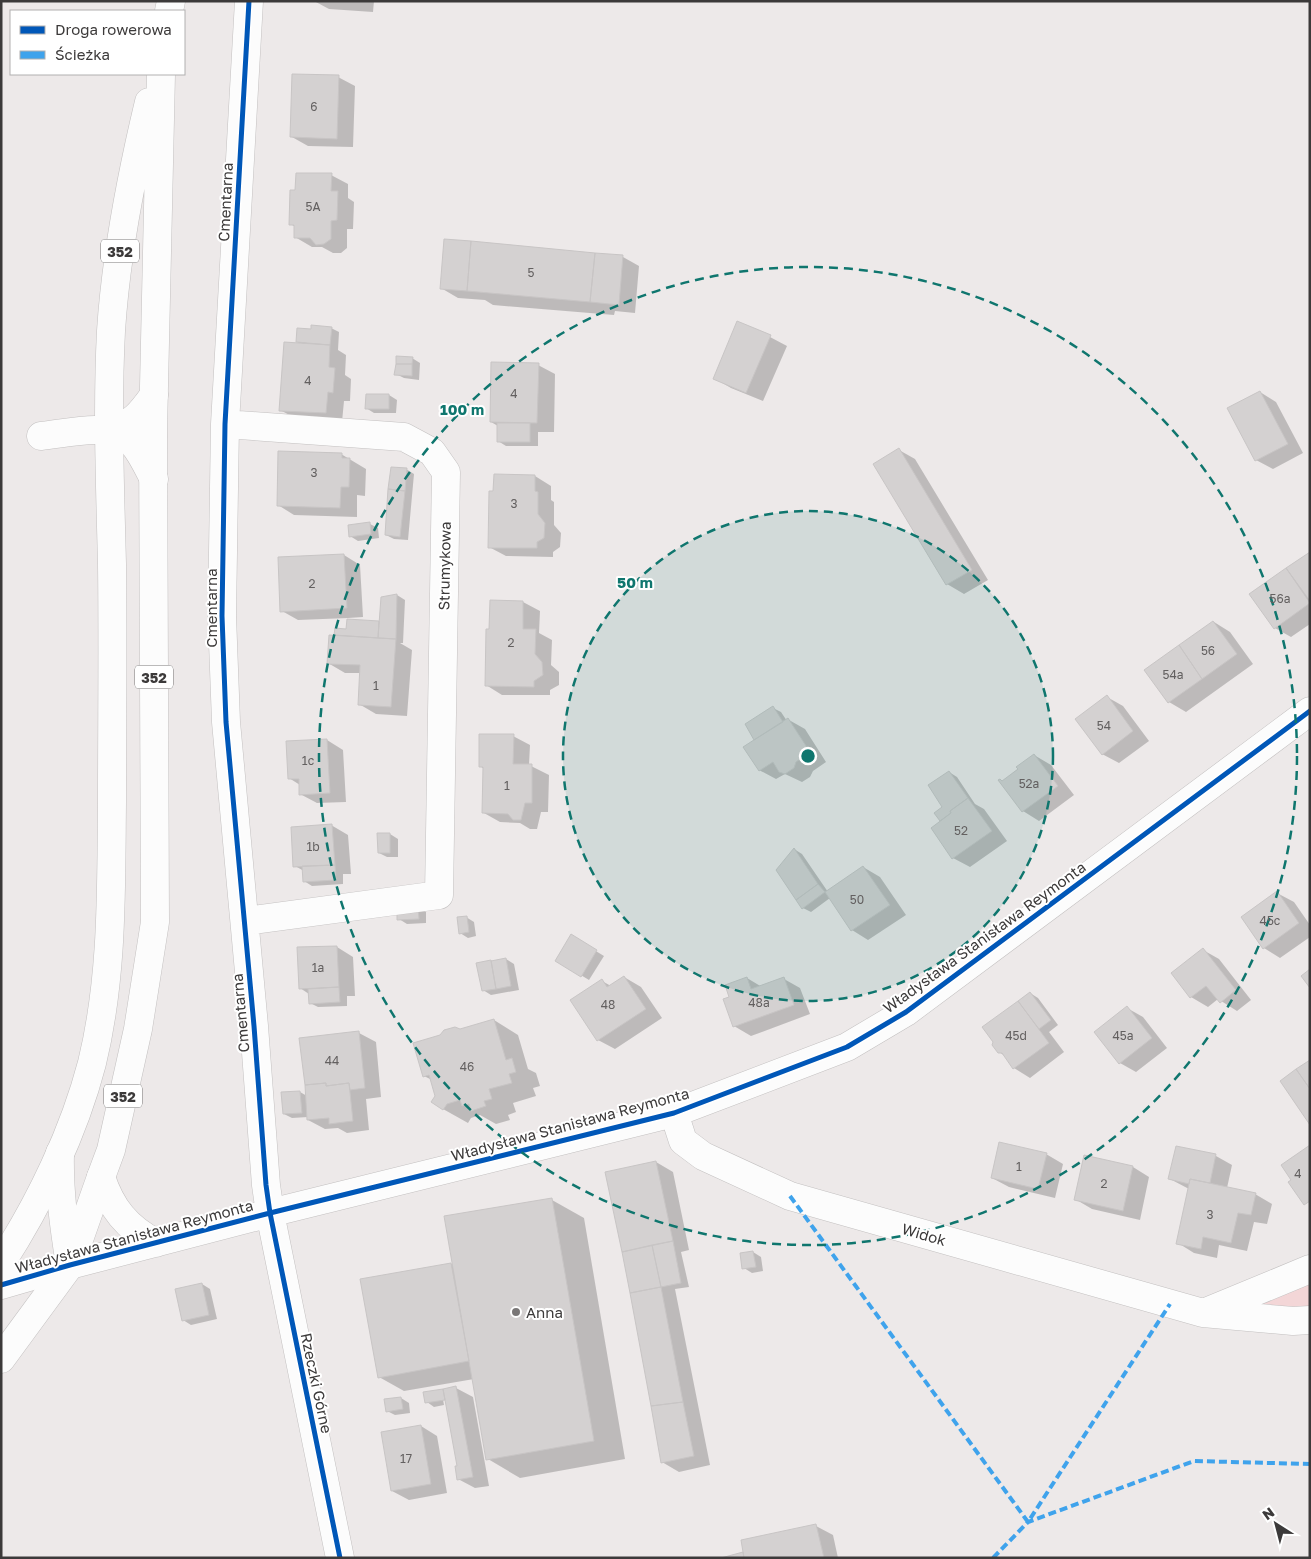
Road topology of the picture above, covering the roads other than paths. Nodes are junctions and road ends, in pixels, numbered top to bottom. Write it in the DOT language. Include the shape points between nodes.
graph roads {
  1 [pos="249,1"];
  2 [pos="156,75"];
  3 [pos="160,75"];
  4 [pos="154,395"];
  5 [pos="226,424"];
  6 [pos="110,431"];
  7 [pos="41,436"];
  8 [pos="154,479"];
  9 [pos="1310,711"];
  10 [pos="245,922"];
  11 [pos="674,1113"];
  12 [pos="60,1153"];
  13 [pos="101,1177"];
  14 [pos="270,1213"];
  15 [pos="156,1243"];
  16 [pos="1,1263"];
  17 [pos="70,1265"];
  18 [pos="1310,1269"];
  19 [pos="1,1285"];
  20 [pos="1202,1313"];
  21 [pos="1310,1320"];
  22 [pos="1,1359"];
  23 [pos="340,1558"];
  1 -- 5 [label="street, Cmentarna"];
  2 -- 6 [label="street, 352" via="132,172 117,266 111,331"];
  3 -- 4 [label="street, 352"];
  4 -- 6 [label="street" via="138,417"];
  4 -- 8 [label="street, 352"];
  5 -- 10 [label="street, Cmentarna" via="222,616 226,722"];
  5 -- 10 [label="street, Strumykowa" via="404,437 432,452 446,472 439,895"];
  6 -- 7 [label="street"];
  6 -- 8 [label="street" via="125,436 136,447"];
  6 -- 12 [label="street, 352" via="110,942 104,1000 92,1063"];
  8 -- 13 [label="street, 352" via="155,922 138,1029 111,1150"];
  9 -- 11 [label="street, Władysława Stanisława Reymonta" via="906,1012 847,1047"];
  10 -- 14 [label="street, Cmentarna"];
  11 -- 14 [label="street, Władysława Stanisława Reymonta"];
  11 -- 20 [label="street, Widok" via="683,1140 703,1156 775,1190"];
  12 -- 16 [label="street, 352" via="19,1235"];
  12 -- 17 [label="street" via="60,1191"];
  13 -- 15 [label="street" via="120,1216 142,1236"];
  13 -- 17 [label="street, 352"];
  14 -- 15 [label="street, Władysława Stanisława Reymonta"];
  14 -- 23 [label="street, Rzeczki Górne"];
  15 -- 17 [label="street, Władysława Stanisława Reymonta"];
  17 -- 19 [label="street, Władysława Stanisława Reymonta"];
  17 -- 22 [label="street, 352"];
  18 -- 20 [label="street"];
  20 -- 21 [label="street, Widok"];
}
